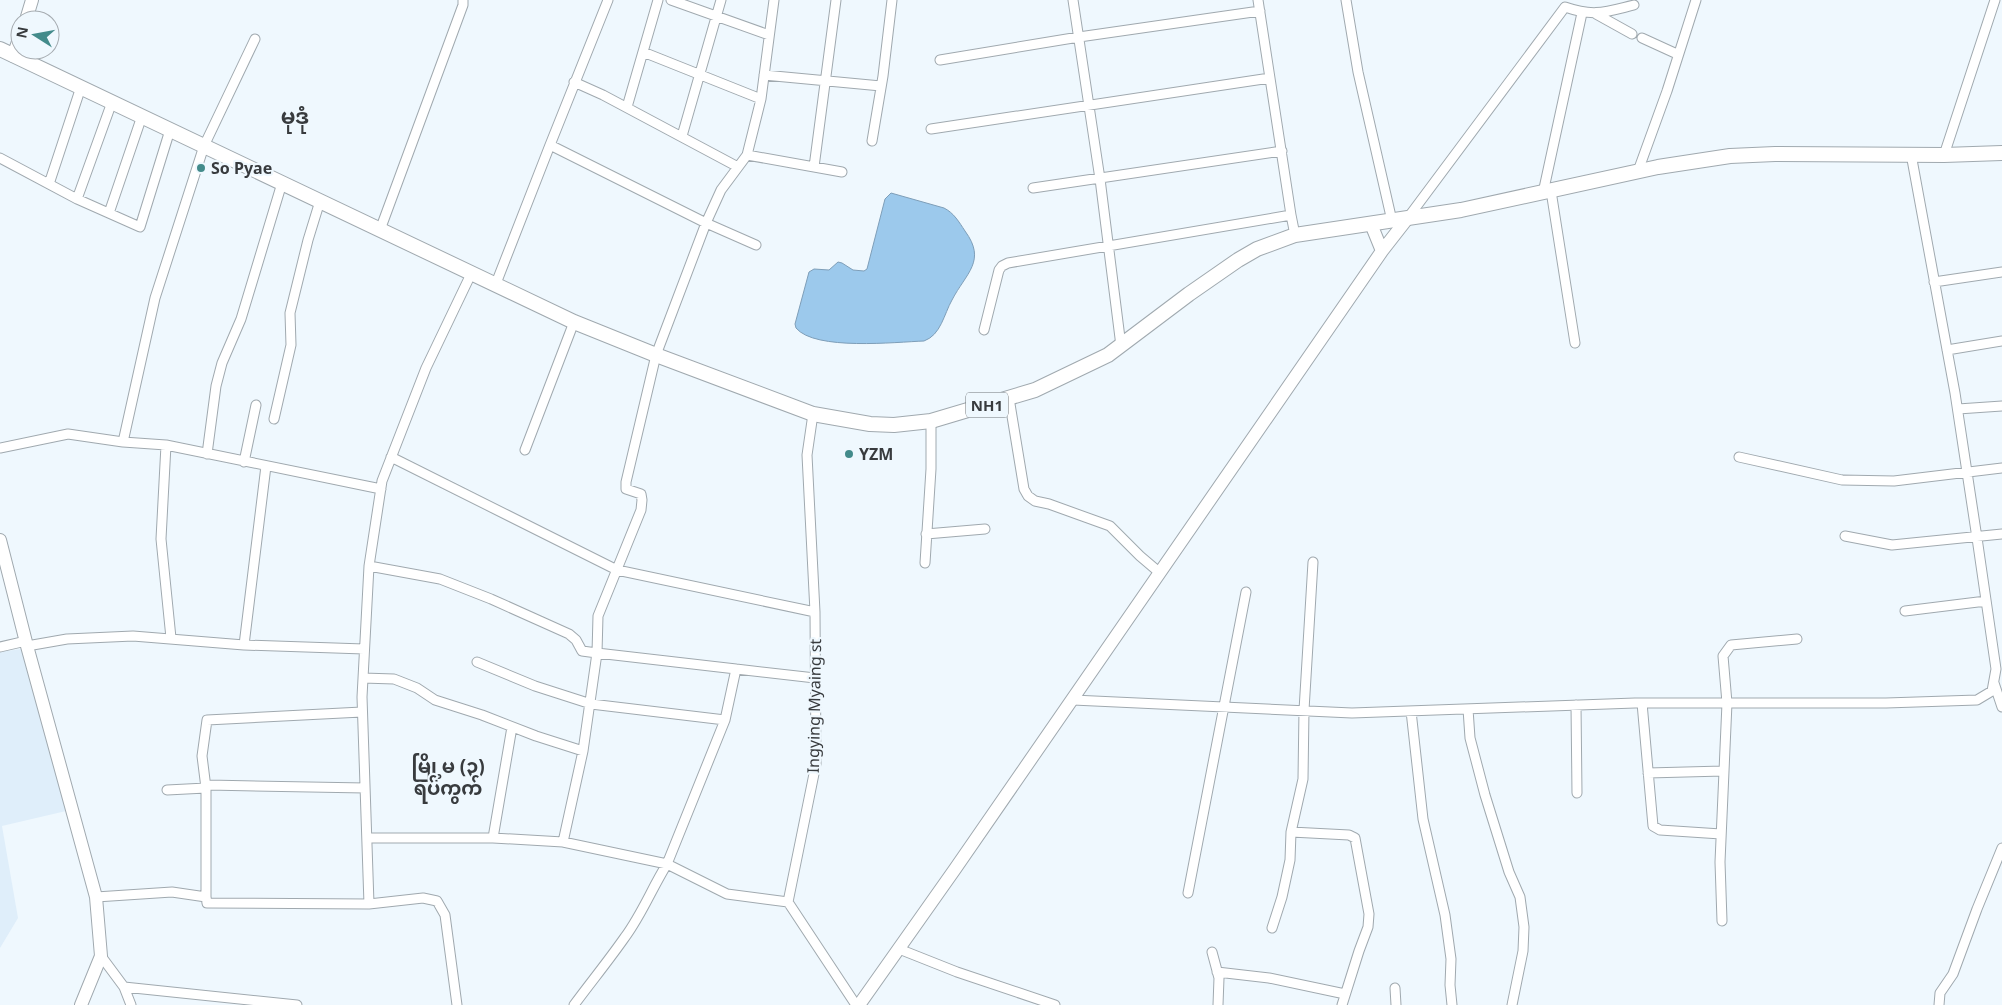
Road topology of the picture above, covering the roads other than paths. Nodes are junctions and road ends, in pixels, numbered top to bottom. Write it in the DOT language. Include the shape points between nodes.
graph roads {
  1 [pos="463,0"];
  2 [pos="608,0"];
  3 [pos="658,0"];
  4 [pos="671,0"];
  5 [pos="721,0"];
  6 [pos="774,0"];
  7 [pos="836,0"];
  8 [pos="892,0"];
  9 [pos="1073,0"];
  10 [pos="1258,0"];
  11 [pos="1346,0"];
  12 [pos="1696,0"];
  13 [pos="1995,0"];
  14 [pos="1562,3"];
  15 [pos="1634,5"];
  16 [pos="1260,11"];
  17 [pos="1582,13"];
  18 [pos="1596,14"];
  19 [pos="716,16"];
  20 [pos="1632,34"];
  21 [pos="769,35"];
  22 [pos="1079,37"];
  23 [pos="1642,38"];
  24 [pos="255,39"];
  25 [pos="643,52"];
  26 [pos="1677,54"];
  27 [pos="22,60"];
  28 [pos="940,60"];
  29 [pos="700,75"];
  30 [pos="764,75"];
  31 [pos="1270,78"];
  32 [pos="825,80"];
  33 [pos="574,82"];
  34 [pos="881,86"];
  35 [pos="81,87"];
  36 [pos="761,99"];
  37 [pos="112,102"];
  38 [pos="1088,106"];
  39 [pos="626,107"];
  40 [pos="142,116"];
  41 [pos="931,129"];
  42 [pos="170,130"];
  43 [pos="682,136"];
  44 [pos="872,141"];
  45 [pos="550,145"];
  46 [pos="204,146"];
  47 [pos="1282,151"];
  48 [pos="2002,152"];
  49 [pos="1911,154"];
  50 [pos="747,155"];
  51 [pos="1944,155"];
  52 [pos="0,158"];
  53 [pos="738,167"];
  54 [pos="814,167"];
  55 [pos="1638,171"];
  56 [pos="842,172"];
  57 [pos="1100,179"];
  58 [pos="282,183"];
  59 [pos="48,184"];
  60 [pos="1033,188"];
  61 [pos="1547,192"];
  62 [pos="77,199"];
  63 [pos="320,201"];
  64 [pos="109,213"];
  65 [pos="1292,215"];
  66 [pos="1407,219"];
  67 [pos="1392,221"];
  68 [pos="706,223"];
  69 [pos="1371,224"];
  70 [pos="380,230"];
  71 [pos="1295,235"];
  72 [pos="756,245"];
  73 [pos="1109,246"];
  74 [pos="1382,251"];
  75 [pos="2002,272"];
  76 [pos="470,274"];
  77 [pos="1934,282"];
  78 [pos="495,286"];
  79 [pos="574,322"];
  80 [pos="984,330"];
  81 [pos="2002,341"];
  82 [pos="1575,343"];
  83 [pos="1121,346"];
  84 [pos="1947,350"];
  85 [pos="656,355"];
  86 [pos="1009,398"];
  87 [pos="256,405"];
  88 [pos="2002,406"];
  89 [pos="1958,408"];
  90 [pos="813,414"];
  91 [pos="274,419"];
  92 [pos="931,421"];
  93 [pos="123,442"];
  94 [pos="166,446"];
  95 [pos="0,448"];
  96 [pos="525,450"];
  97 [pos="206,454"];
  98 [pos="1739,457"];
  99 [pos="391,458"];
  100 [pos="244,462"];
  101 [pos="266,466"];
  102 [pos="2002,468"];
  103 [pos="1967,472"];
  104 [pos="381,489"];
  105 [pos="984,529"];
  106 [pos="926,534"];
  107 [pos="2002,534"];
  108 [pos="1845,536"];
  109 [pos="1977,538"];
  110 [pos="0,540"];
  111 [pos="1313,562"];
  112 [pos="925,563"];
  113 [pos="368,566"];
  114 [pos="617,570"];
  115 [pos="1160,573"];
  116 [pos="1246,592"];
  117 [pos="1986,601"];
  118 [pos="1905,611"];
  119 [pos="815,612"];
  120 [pos="171,638"];
  121 [pos="1797,639"];
  122 [pos="26,644"];
  123 [pos="244,645"];
  124 [pos="0,647"];
  125 [pos="364,649"];
  126 [pos="597,653"];
  127 [pos="477,662"];
  128 [pos="736,669"];
  129 [pos="363,678"];
  130 [pos="815,678"];
  131 [pos="1994,680"];
  132 [pos="1073,700"];
  133 [pos="1642,703"];
  134 [pos="1727,703"];
  135 [pos="591,704"];
  136 [pos="1576,705"];
  137 [pos="1224,706"];
  138 [pos="2002,707"];
  139 [pos="1468,709"];
  140 [pos="1304,710"];
  141 [pos="1411,711"];
  142 [pos="362,712"];
  143 [pos="725,720"];
  144 [pos="512,726"];
  145 [pos="583,751"];
  146 [pos="1723,771"];
  147 [pos="1648,773"];
  148 [pos="206,788"];
  149 [pos="365,788"];
  150 [pos="167,790"];
  151 [pos="1577,793"];
  152 [pos="1290,832"];
  153 [pos="1721,834"];
  154 [pos="367,838"];
  155 [pos="493,838"];
  156 [pos="564,842"];
  157 [pos="2002,848"];
  158 [pos="667,864"];
  159 [pos="1188,893"];
  160 [pos="96,897"];
  161 [pos="206,897"];
  162 [pos="788,902"];
  163 [pos="369,904"];
  164 [pos="1722,922"];
  165 [pos="1272,928"];
  166 [pos="899,949"];
  167 [pos="1212,952"];
  168 [pos="101,956"];
  169 [pos="1218,972"];
  170 [pos="124,987"];
  171 [pos="1395,988"];
  172 [pos="1346,994"];
  173 [pos="82,1005"];
  174 [pos="131,1005"];
  175 [pos="297,1005"];
  176 [pos="457,1005"];
  177 [pos="574,1005"];
  178 [pos="858,1005"];
  179 [pos="1055,1005"];
  180 [pos="1218,1005"];
  181 [pos="1342,1005"];
  182 [pos="1396,1005"];
  183 [pos="1452,1005"];
  184 [pos="1512,1005"];
  185 [pos="1939,1005"];
  1 -- 70 [label="street"];
  2 -- 33 [label="street"];
  3 -- 25 [label="street"];
  4 -- 19 [label="street"];
  5 -- 19 [label="street"];
  6 -- 21 [label="street"];
  7 -- 32 [label="street"];
  8 -- 34 [label="street"];
  9 -- 22 [label="street"];
  10 -- 16 [label="street"];
  11 -- 67 [label="street" via="1358,72"];
  12 -- 26 [label="street"];
  13 -- 51 [label="street"];
  14 -- 17 [label="street"];
  14 -- 66 [label="street"];
  15 -- 18 [label="street"];
  16 -- 22 [label="street"];
  16 -- 31 [label="street"];
  17 -- 18 [label="street"];
  17 -- 61 [label="street"];
  18 -- 20 [label="street"];
  19 -- 21 [label="street"];
  19 -- 29 [label="street"];
  21 -- 30 [label="street"];
  22 -- 28 [label="street"];
  22 -- 38 [label="street"];
  23 -- 26 [label="street"];
  24 -- 46 [label="street"];
  25 -- 29 [label="street"];
  25 -- 39 [label="street"];
  26 -- 55 [label="street"];
  27 -- 35 [label="highway, NH1"];
  29 -- 36 [label="street"];
  29 -- 43 [label="street"];
  30 -- 32 [label="street"];
  30 -- 36 [label="street"];
  31 -- 38 [label="street"];
  31 -- 47 [label="street"];
  32 -- 34 [label="street"];
  32 -- 54 [label="street"];
  33 -- 39 [label="street"];
  33 -- 45 [label="street"];
  34 -- 44 [label="street"];
  35 -- 37 [label="highway, NH1"];
  35 -- 59 [label="street"];
  36 -- 50 [label="street"];
  37 -- 40 [label="highway, NH1"];
  37 -- 62 [label="street"];
  38 -- 41 [label="street"];
  38 -- 57 [label="street"];
  39 -- 43 [label="street"];
  40 -- 42 [label="highway, NH1"];
  40 -- 64 [label="street"];
  42 -- 46 [label="highway, NH1"];
  42 -- 64 [label="street" via="140,227"];
  43 -- 53 [label="street"];
  45 -- 68 [label="street"];
  45 -- 78 [label="street"];
  46 -- 58 [label="highway, NH1"];
  46 -- 93 [label="street" via="155,298"];
  47 -- 57 [label="street"];
  47 -- 65 [label="street"];
  48 -- 51 [label="highway, NH1"];
  49 -- 51 [label="highway, NH1"];
  49 -- 55 [label="highway, NH1" via="1730,156"];
  49 -- 77 [label="street"];
  50 -- 53 [label="street"];
  50 -- 54 [label="street"];
  52 -- 59 [label="street"];
  53 -- 68 [label="street" via="721,190"];
  54 -- 56 [label="street"];
  55 -- 61 [label="highway, NH1"];
  57 -- 60 [label="street"];
  57 -- 73 [label="street"];
  58 -- 63 [label="highway, NH1"];
  58 -- 97 [label="street" via="241,319 222,363"];
  59 -- 62 [label="street"];
  61 -- 66 [label="highway, NH1"];
  61 -- 82 [label="street"];
  62 -- 64 [label="street"];
  63 -- 70 [label="highway, NH1"];
  63 -- 91 [label="street" via="290,313 292,345"];
  65 -- 71 [label="street"];
  65 -- 73 [label="street"];
  66 -- 67 [label="highway, NH1"];
  66 -- 74 [label="main road"];
  67 -- 69 [label="highway, NH1"];
  68 -- 72 [label="street"];
  68 -- 85 [label="street"];
  69 -- 71 [label="highway, NH1"];
  69 -- 74 [label="main road"];
  70 -- 76 [label="highway, NH1"];
  71 -- 83 [label="highway, NH1" via="1238,260"];
  73 -- 80 [label="street" via="1002,266"];
  73 -- 83 [label="street"];
  74 -- 115 [label="main road"];
  75 -- 77 [label="street"];
  76 -- 78 [label="highway, NH1"];
  76 -- 99 [label="street" via="426,368"];
  77 -- 84 [label="street"];
  78 -- 79 [label="highway, NH1"];
  79 -- 85 [label="highway, NH1"];
  79 -- 96 [label="street"];
  81 -- 84 [label="street"];
  83 -- 86 [label="highway, NH1" via="1043,386"];
  84 -- 89 [label="street"];
  85 -- 90 [label="highway, NH1"];
  85 -- 114 [label="street" via="626,482 626,489 641,494 641,510"];
  86 -- 92 [label="highway, NH1"];
  86 -- 115 [label="street" via="1024,489 1028,496 1110,526"];
  87 -- 100 [label="street"];
  88 -- 89 [label="street"];
  89 -- 103 [label="street"];
  90 -- 92 [label="highway, NH1" via="870,424"];
  90 -- 119 [label="street, Ingying Myaing st" via="807,455"];
  92 -- 106 [label="street"];
  93 -- 94 [label="street"];
  93 -- 95 [label="street" via="68,434"];
  94 -- 97 [label="street"];
  94 -- 120 [label="street" via="161,539"];
  97 -- 100 [label="street"];
  98 -- 103 [label="street" via="1842,480 1894,481"];
  99 -- 104 [label="street"];
  99 -- 114 [label="street"];
  100 -- 101 [label="street"];
  101 -- 104 [label="street"];
  101 -- 123 [label="street"];
  102 -- 103 [label="street"];
  103 -- 109 [label="street"];
  104 -- 113 [label="street"];
  105 -- 106 [label="street"];
  106 -- 112 [label="street"];
  107 -- 109 [label="street"];
  108 -- 109 [label="street" via="1892,545"];
  109 -- 117 [label="street"];
  110 -- 122 [label="main road"];
  111 -- 140 [label="street"];
  113 -- 125 [label="street"];
  113 -- 126 [label="street" via="440,579 467,589 569,634 582,651"];
  114 -- 119 [label="street"];
  114 -- 126 [label="street" via="598,616"];
  115 -- 132 [label="main road"];
  116 -- 137 [label="street"];
  117 -- 118 [label="street"];
  117 -- 131 [label="street" via="1996,669"];
  119 -- 130 [label="street, Ingying Myaing st"];
  120 -- 122 [label="street" via="133,636"];
  120 -- 123 [label="street"];
  121 -- 134 [label="street" via="1732,645 1722,656"];
  122 -- 124 [label="street"];
  122 -- 160 [label="main road"];
  123 -- 125 [label="street"];
  125 -- 129 [label="street"];
  126 -- 128 [label="street"];
  126 -- 135 [label="street"];
  127 -- 135 [label="street"];
  128 -- 130 [label="street"];
  128 -- 143 [label="street"];
  129 -- 142 [label="street"];
  129 -- 144 [label="street" via="394,679 436,700"];
  130 -- 162 [label="street, Ingying Myaing st" via="816,764"];
  131 -- 134 [label="street" via="1992,691 1977,700"];
  131 -- 138 [label="street"];
  132 -- 137 [label="street"];
  132 -- 166 [label="main road"];
  133 -- 134 [label="street"];
  133 -- 136 [label="street"];
  133 -- 147 [label="street"];
  134 -- 146 [label="street"];
  135 -- 143 [label="street"];
  135 -- 145 [label="street"];
  136 -- 139 [label="street"];
  136 -- 151 [label="street"];
  137 -- 140 [label="street"];
  137 -- 159 [label="street"];
  139 -- 141 [label="street"];
  139 -- 184 [label="street" via="1470,738 1485,795 1520,897 1523,951"];
  140 -- 141 [label="street" via="1352,713"];
  140 -- 152 [label="street" via="1303,780"];
  141 -- 183 [label="street" via="1423,818 1446,915"];
  142 -- 148 [label="street" via="207,720 202,756"];
  142 -- 149 [label="street"];
  143 -- 158 [label="street"];
  144 -- 145 [label="street"];
  144 -- 155 [label="street"];
  145 -- 156 [label="street"];
  146 -- 147 [label="street"];
  146 -- 153 [label="street"];
  147 -- 153 [label="street" via="1653,826 1660,830"];
  148 -- 149 [label="street" via="208,785"];
  148 -- 150 [label="street"];
  148 -- 161 [label="street"];
  149 -- 154 [label="street"];
  152 -- 165 [label="street" via="1288,869"];
  152 -- 172 [label="street" via="1355,838 1369,914 1368,927"];
  153 -- 164 [label="street"];
  154 -- 155 [label="street"];
  154 -- 163 [label="street"];
  155 -- 156 [label="street"];
  156 -- 158 [label="street"];
  157 -- 185 [label="street" via="1953,974 1940,993"];
  158 -- 162 [label="street" via="726,894"];
  158 -- 177 [label="street" via="625,937"];
  160 -- 161 [label="street" via="172,892"];
  160 -- 168 [label="main road"];
  161 -- 163 [label="street" via="207,903"];
  162 -- 178 [label="street"];
  163 -- 176 [label="street" via="423,898 437,901 445,915"];
  166 -- 178 [label="main road"];
  166 -- 179 [label="street"];
  167 -- 169 [label="street"];
  168 -- 170 [label="street"];
  168 -- 173 [label="main road"];
  169 -- 172 [label="street" via="1269,978"];
  169 -- 180 [label="street"];
  170 -- 174 [label="street"];
  170 -- 175 [label="street"];
  171 -- 182 [label="street"];
  172 -- 181 [label="street"];
}
